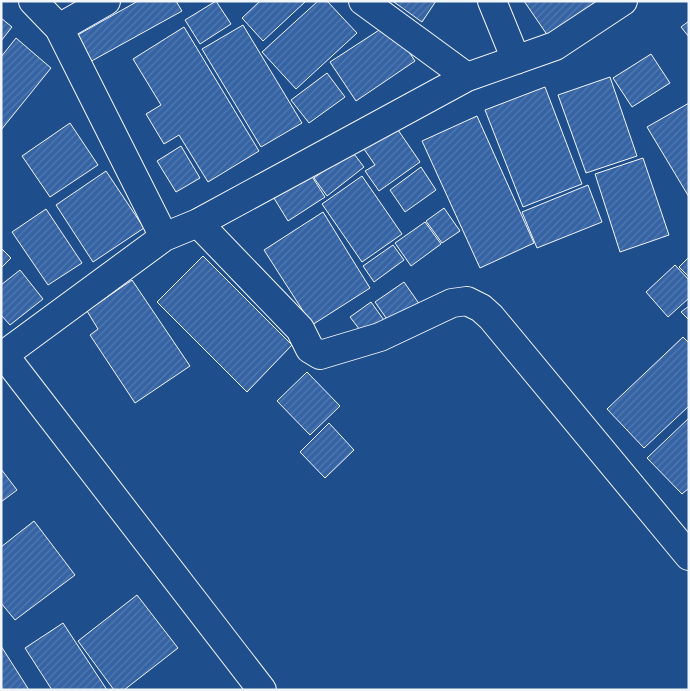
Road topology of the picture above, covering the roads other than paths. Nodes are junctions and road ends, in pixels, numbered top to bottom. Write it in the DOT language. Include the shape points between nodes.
graph roads {
  1 [pos="33,1"];
  2 [pos="106,1"];
  3 [pos="363,1"];
  4 [pos="492,1"];
  5 [pos="623,1"];
  6 [pos="58,28"];
  7 [pos="516,60"];
  8 [pos="467,77"];
  9 [pos="198,223"];
  10 [pos="164,237"];
  11 [pos="3,356"];
  12 [pos="689,556"];
  13 [pos="262,690"];
  1 -- 6 [label="street"];
  2 -- 6 [label="street"];
  3 -- 8 [label="street"];
  4 -- 7 [label="street"];
  5 -- 7 [label="street" via="555,46"];
  6 -- 10 [label="street"];
  7 -- 8 [label="street"];
  8 -- 9 [label="street"];
  9 -- 10 [label="street"];
  9 -- 12 [label="street" via="300,329 310,349 320,355 380,337 452,303 467,301 481,308"];
  10 -- 11 [label="street"];
  11 -- 13 [label="street"];
}
